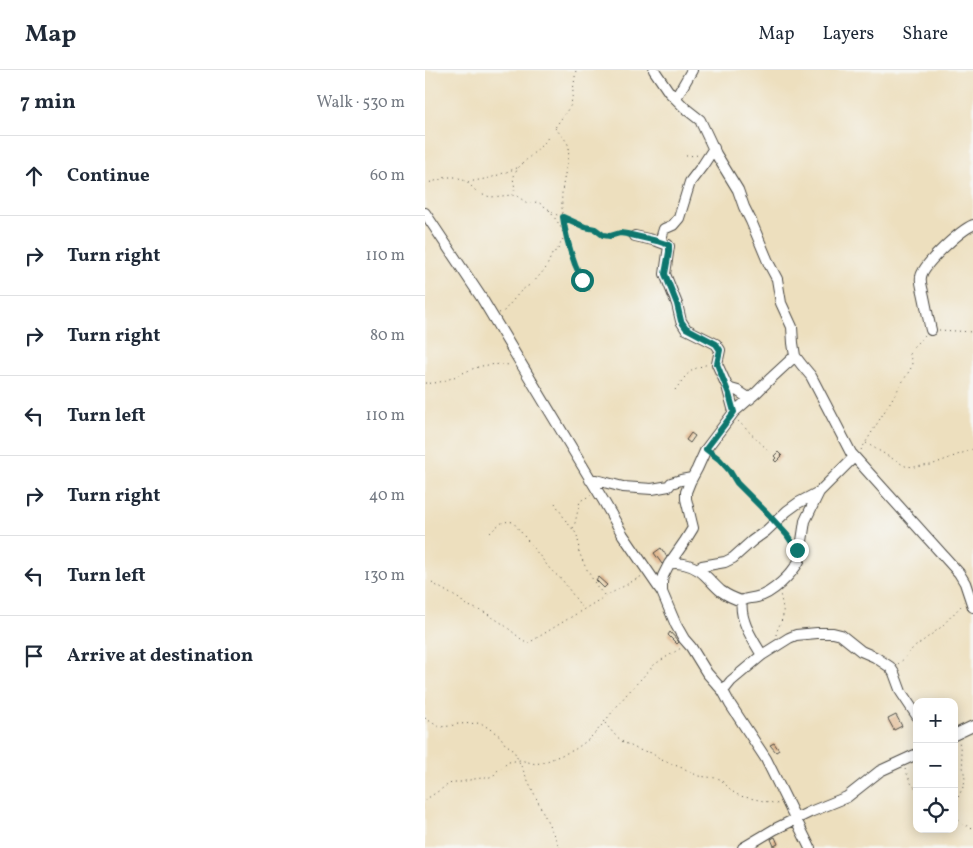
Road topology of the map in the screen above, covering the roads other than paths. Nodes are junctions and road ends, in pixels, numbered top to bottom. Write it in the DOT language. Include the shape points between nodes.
graph roads {
  1 [pos="654,70"];
  2 [pos="692,70"];
  3 [pos="676,98"];
  4 [pos="713,148"];
  5 [pos="425,213"];
  6 [pos="973,225"];
  7 [pos="635,236"];
  8 [pos="660,242"];
  9 [pos="931,330"];
  10 [pos="795,356"];
  11 [pos="727,386"];
  12 [pos="750,399"];
  13 [pos="733,414"];
  14 [pos="853,455"];
  15 [pos="692,478"];
  16 [pos="590,480"];
  17 [pos="819,492"];
  18 [pos="669,564"];
  19 [pos="698,568"];
  20 [pos="662,592"];
  21 [pos="971,593"];
  22 [pos="743,602"];
  23 [pos="973,607"];
  24 [pos="762,655"];
  25 [pos="723,691"];
  26 [pos="913,710"];
  27 [pos="973,726"];
  28 [pos="958,733"];
  29 [pos="913,756"];
  30 [pos="796,819"];
  31 [pos="743,848"];
  32 [pos="810,848"];
  1 -- 3 [label="street"];
  2 -- 3 [label="street"];
  3 -- 4 [label="street" via="700,120"];
  4 -- 8 [label="street" via="690,182 679,218 664,229"];
  4 -- 10 [label="street" via="738,190 777,279 781,303 792,327"];
  5 -- 16 [label="street" via="491,314"];
  6 -- 9 [label="street" via="938,253 922,273 920,278"];
  7 -- 8 [label="street"];
  8 -- 11 [label="street" via="669,246 665,274 681,321 686,328 716,344 720,350 717,364"];
  10 -- 12 [label="street"];
  10 -- 14 [label="street" via="811,376"];
  11 -- 12 [label="street"];
  11 -- 13 [label="street"];
  12 -- 13 [label="street"];
  13 -- 15 [label="street" via="706,449"];
  14 -- 17 [label="street"];
  14 -- 21 [label="street" via="959,573"];
  15 -- 16 [label="street" via="652,489"];
  15 -- 18 [label="street" via="686,495 693,528"];
  16 -- 20 [label="street"];
  17 -- 19 [label="street" via="787,511 725,562"];
  17 -- 22 [label="street" via="805,521 796,566 765,594"];
  18 -- 19 [label="street" via="673,562"];
  18 -- 20 [label="street"];
  19 -- 22 [label="street" via="719,590"];
  20 -- 25 [label="street" via="684,639"];
  21 -- 23 [label="street"];
  22 -- 24 [label="street" via="747,626"];
  24 -- 25 [label="street"];
  24 -- 26 [label="street" via="796,635 817,632 841,634 892,670"];
  25 -- 30 [label="street" via="766,759"];
  27 -- 28 [label="street"];
  29 -- 30 [label="street" via="880,771 847,797"];
  30 -- 31 [label="street"];
  30 -- 32 [label="street"];
}
